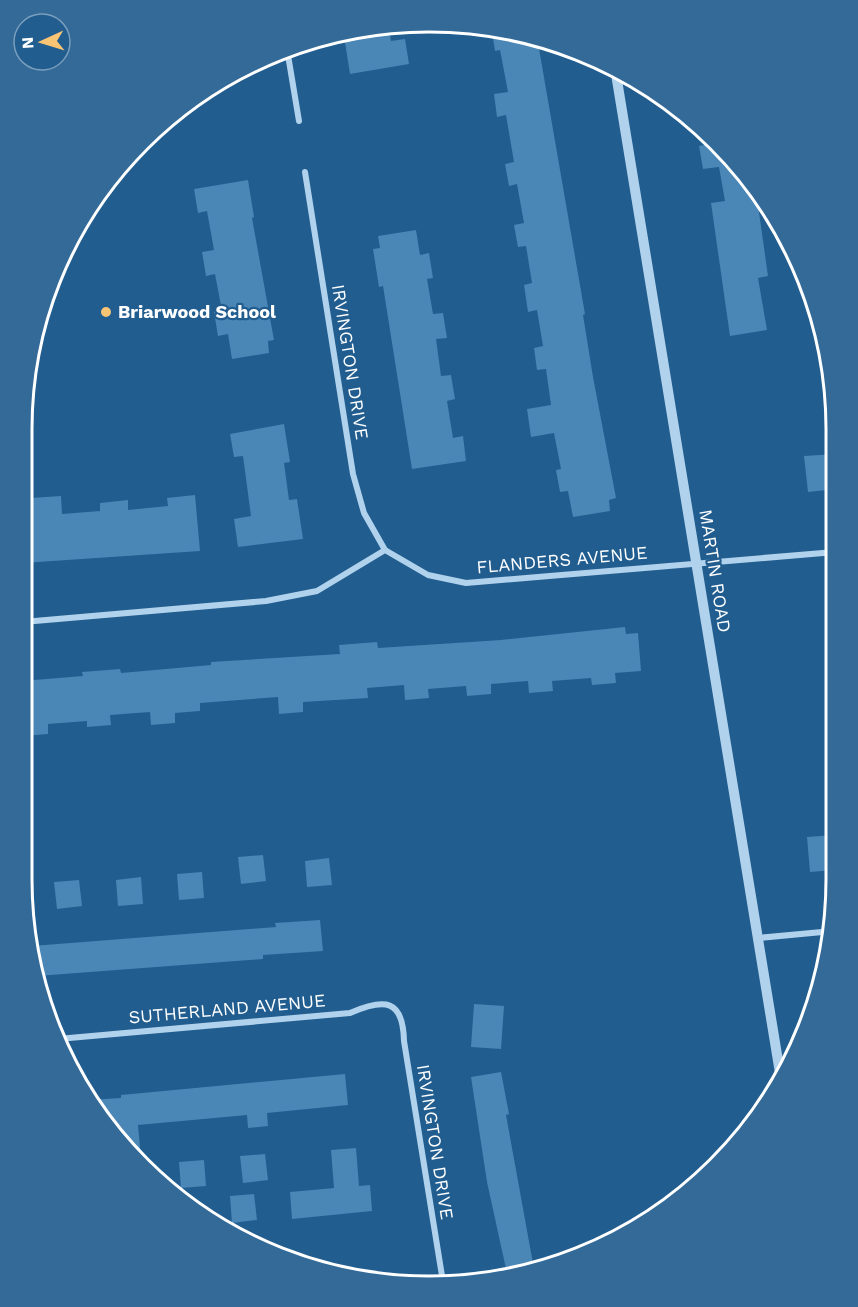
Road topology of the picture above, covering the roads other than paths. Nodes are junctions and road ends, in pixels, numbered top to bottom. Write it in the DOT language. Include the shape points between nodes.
graph roads {
  1 [pos="288,58"];
  2 [pos="617,79"];
  3 [pos="299,121"];
  4 [pos="305,172"];
  5 [pos="385,550"];
  6 [pos="826,553"];
  7 [pos="697,564"];
  8 [pos="32,620"];
  9 [pos="823,932"];
  10 [pos="758,938"];
  11 [pos="396,1009"];
  12 [pos="65,1038"];
  13 [pos="779,1066"];
  14 [pos="441,1276"];
  1 -- 3 [label="street"];
  2 -- 7 [label="street, MARTIN ROAD"];
  4 -- 5 [label="street, IRVINGTON DRIVE" via="353,474 364,513"];
  5 -- 7 [label="street, FLANDERS AVENUE" via="428,575 466,583"];
  5 -- 8 [label="street" via="329,586 303,595"];
  6 -- 7 [label="street, FLANDERS AVENUE"];
  7 -- 10 [label="street, MARTIN ROAD"];
  9 -- 10 [label="street"];
  10 -- 13 [label="street, MARTIN ROAD"];
  11 -- 12 [label="street, SUTHERLAND AVENUE" via="384,1004 371,1005 350,1013"];
  11 -- 14 [label="street, IRVINGTON DRIVE" via="404,1019 404,1041"];
}
